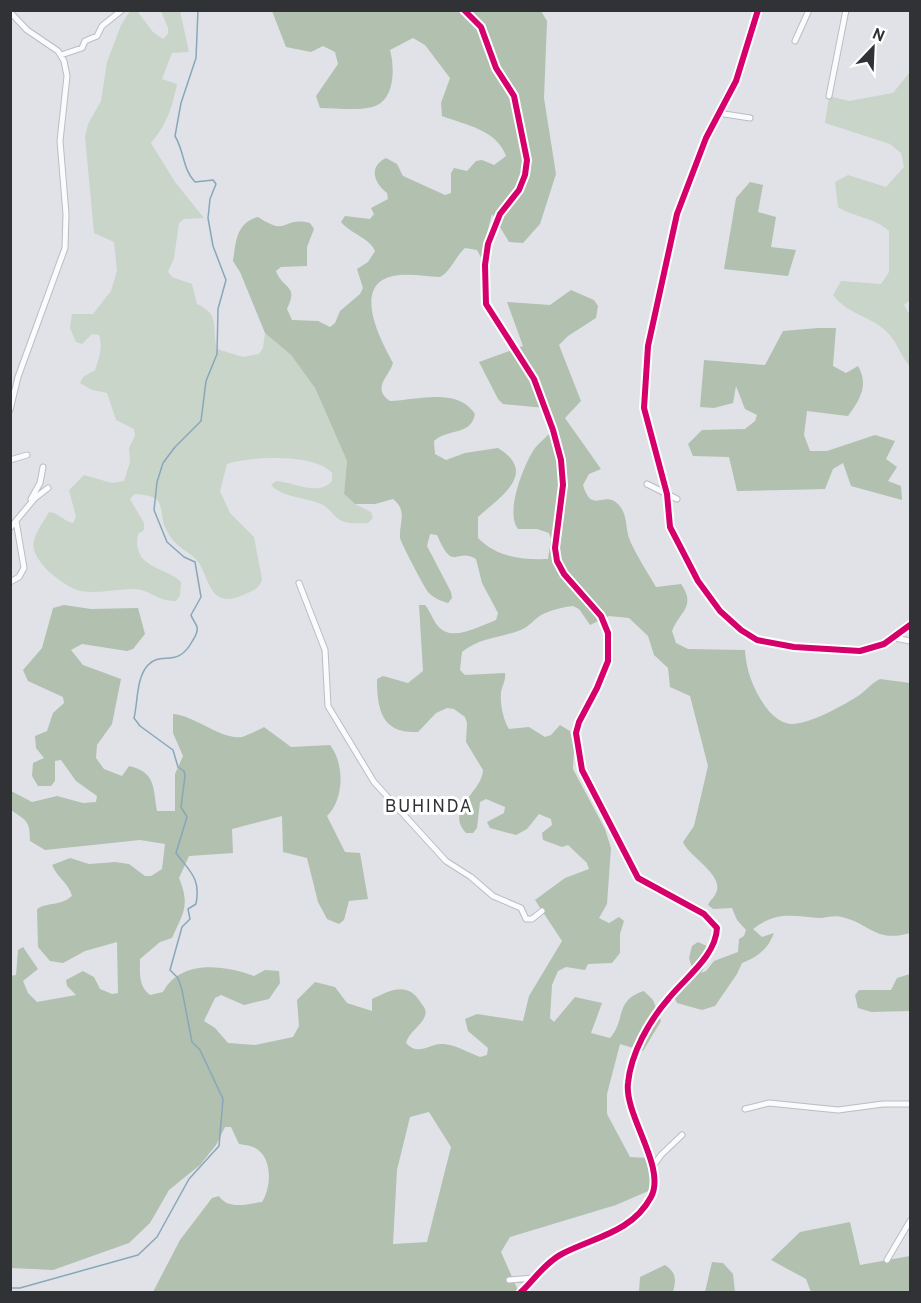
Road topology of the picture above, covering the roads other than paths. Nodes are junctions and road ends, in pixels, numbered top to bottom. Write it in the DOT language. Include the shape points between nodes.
graph roads {
  1 [pos="122,10"];
  2 [pos="464,10"];
  3 [pos="758,10"];
  4 [pos="809,10"];
  5 [pos="846,10"];
  6 [pos="10,12"];
  7 [pos="795,41"];
  8 [pos="61,55"];
  9 [pos="830,96"];
  10 [pos="718,113"];
  11 [pos="750,118"];
  12 [pos="10,410"];
  13 [pos="27,455"];
  14 [pos="10,460"];
  15 [pos="43,466"];
  16 [pos="647,484"];
  17 [pos="48,488"];
  18 [pos="668,494"];
  19 [pos="677,499"];
  20 [pos="28,506"];
  21 [pos="16,521"];
  22 [pos="10,528"];
  23 [pos="10,582"];
  24 [pos="299,583"];
  25 [pos="910,625"];
  26 [pos="895,638"];
  27 [pos="910,641"];
  28 [pos="542,911"];
  29 [pos="910,1104"];
  30 [pos="745,1109"];
  31 [pos="682,1135"];
  32 [pos="651,1170"];
  33 [pos="910,1221"];
  34 [pos="887,1260"];
  35 [pos="534,1278"];
  36 [pos="509,1280"];
  37 [pos="520,1293"];
  1 -- 8 [label="street" via="102,26 97,36 85,41 82,48"];
  2 -- 32 [label="street" via="481,27 496,68 514,96 527,160 519,190 500,214 488,244 486,304 534,379 554,430 563,485 555,548 557,561 601,616 608,633 608,661 576,733 582,770 638,878 704,914 717,928 703,960 650,1024 629,1074 628,1104 643,1135"];
  3 -- 10 [label="street" via="736,81"];
  4 -- 7 [label="street"];
  5 -- 9 [label="street"];
  6 -- 8 [label="street" via="23,27"];
  8 -- 12 [label="street" via="67,76 60,141 66,214 64,248"];
  10 -- 11 [label="street"];
  10 -- 18 [label="street" via="677,214 648,346 644,408"];
  13 -- 14 [label="street"];
  15 -- 20 [label="street" via="40,483"];
  16 -- 18 [label="street"];
  17 -- 20 [label="street"];
  18 -- 19 [label="street"];
  18 -- 26 [label="street" via="673,538 720,611 741,630 773,645 838,651 860,651"];
  20 -- 21 [label="street"];
  21 -- 22 [label="street"];
  21 -- 23 [label="street" via="24,568"];
  24 -- 28 [label="street" via="325,650 328,706 374,782 446,861 493,896 521,908 526,919"];
  25 -- 26 [label="street"];
  26 -- 27 [label="street"];
  29 -- 30 [label="street" via="838,1110 769,1103"];
  31 -- 32 [label="street"];
  32 -- 35 [label="street" via="651,1197 628,1223 562,1254"];
  33 -- 34 [label="street"];
  35 -- 36 [label="street"];
  35 -- 37 [label="street"];
}
